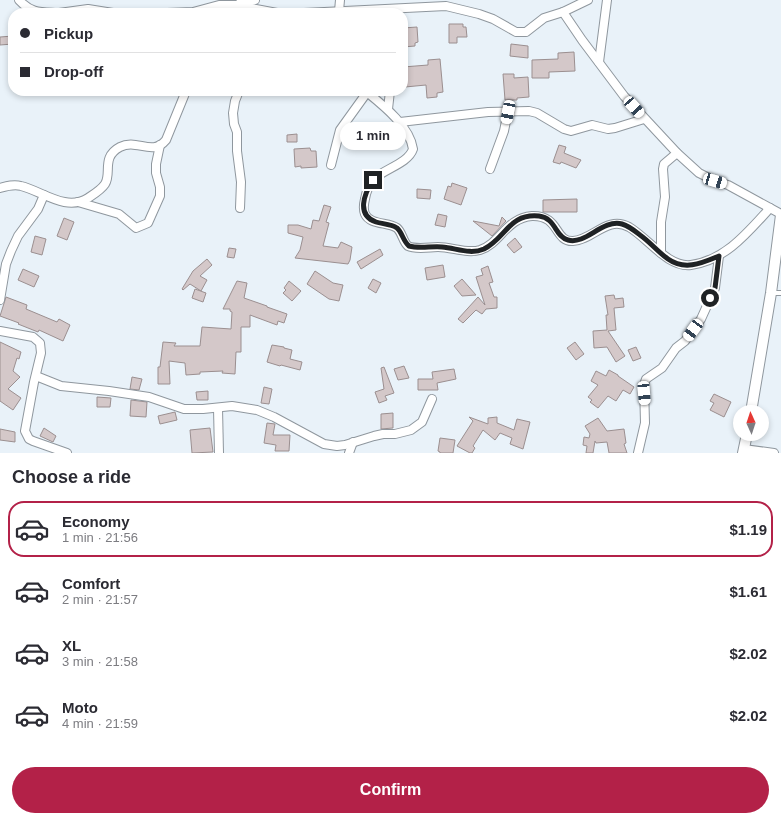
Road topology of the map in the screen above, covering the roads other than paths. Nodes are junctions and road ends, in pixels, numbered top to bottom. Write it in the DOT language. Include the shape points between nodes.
graph roads {
  1 [pos="19,0"];
  2 [pos="255,0"];
  3 [pos="588,0"];
  4 [pos="607,0"];
  5 [pos="236,5"];
  6 [pos="28,8"];
  7 [pos="210,8"];
  8 [pos="254,8"];
  9 [pos="408,9"];
  10 [pos="563,12"];
  11 [pos="600,62"];
  12 [pos="184,96"];
  13 [pos="237,96"];
  14 [pos="365,96"];
  15 [pos="371,96"];
  16 [pos="389,96"];
  17 [pos="388,109"];
  18 [pos="508,112"];
  19 [pos="644,119"];
  20 [pos="400,122"];
  21 [pos="160,146"];
  22 [pos="677,153"];
  23 [pos="331,165"];
  24 [pos="490,169"];
  25 [pos="0,188"];
  26 [pos="44,195"];
  27 [pos="78,202"];
  28 [pos="240,208"];
  29 [pos="770,208"];
  30 [pos="781,215"];
  31 [pos="661,253"];
  32 [pos="719,256"];
  33 [pos="776,293"];
  34 [pos="0,300"];
  35 [pos="0,331"];
  36 [pos="36,376"];
  37 [pos="432,399"];
  38 [pos="752,405"];
  39 [pos="218,408"];
  40 [pos="746,441"];
  41 [pos="353,442"];
  42 [pos="744,451"];
  43 [pos="67,453"];
  44 [pos="219,453"];
  45 [pos="349,453"];
  46 [pos="638,453"];
  47 [pos="774,453"];
  1 -- 6 [label="street"];
  2 -- 5 [label="street"];
  3 -- 10 [label="street"];
  4 -- 11 [label="street"];
  5 -- 7 [label="street"];
  5 -- 8 [label="street"];
  9 -- 10 [label="street" via="446,6 463,9 493,19 520,33 526,32 544,18"];
  10 -- 11 [label="street"];
  11 -- 19 [label="street"];
  12 -- 21 [label="street" via="166,140"];
  13 -- 28 [label="street" via="233,113 241,182"];
  14 -- 23 [label="street" via="340,130"];
  15 -- 17 [label="street"];
  16 -- 17 [label="street"];
  17 -- 20 [label="street"];
  18 -- 19 [label="street" via="537,113 564,129 571,130 592,125 615,128"];
  18 -- 20 [label="street"];
  18 -- 24 [label="street"];
  19 -- 22 [label="street"];
  20 -- 31 [label="street" via="413,151 373,180 365,197 364,211 369,218 397,228 409,246 480,250 495,241 515,222 523,217 533,216 548,219 563,238 572,241 610,224 628,226"];
  21 -- 27 [label="street" via="121,146 107,163 105,183 87,199"];
  21 -- 27 [label="street" via="156,173 160,196 148,223 136,228 120,214"];
  22 -- 29 [label="street" via="699,173 728,185"];
  22 -- 31 [label="street" via="664,164 663,169 665,197 661,222"];
  25 -- 26 [label="street" via="20,185"];
  26 -- 27 [label="street" via="65,202"];
  26 -- 34 [label="street" via="11,251 6,264"];
  29 -- 30 [label="street"];
  29 -- 32 [label="street" via="743,237"];
  30 -- 33 [label="street"];
  31 -- 32 [label="street" via="677,264 689,266"];
  32 -- 46 [label="street" via="715,288 701,319 662,368 646,379 645,423"];
  33 -- 38 [label="street"];
  35 -- 36 [label="street" via="33,337 40,343 41,353"];
  36 -- 39 [label="street" via="61,386 148,397 184,408"];
  36 -- 43 [label="street" via="25,427 29,439"];
  37 -- 41 [label="street" via="422,422 411,430"];
  39 -- 41 [label="street" via="232,406 256,410 324,444 337,446"];
  39 -- 44 [label="street"];
  40 -- 42 [label="street"];
  41 -- 45 [label="street"];
  42 -- 47 [label="street"];
}
